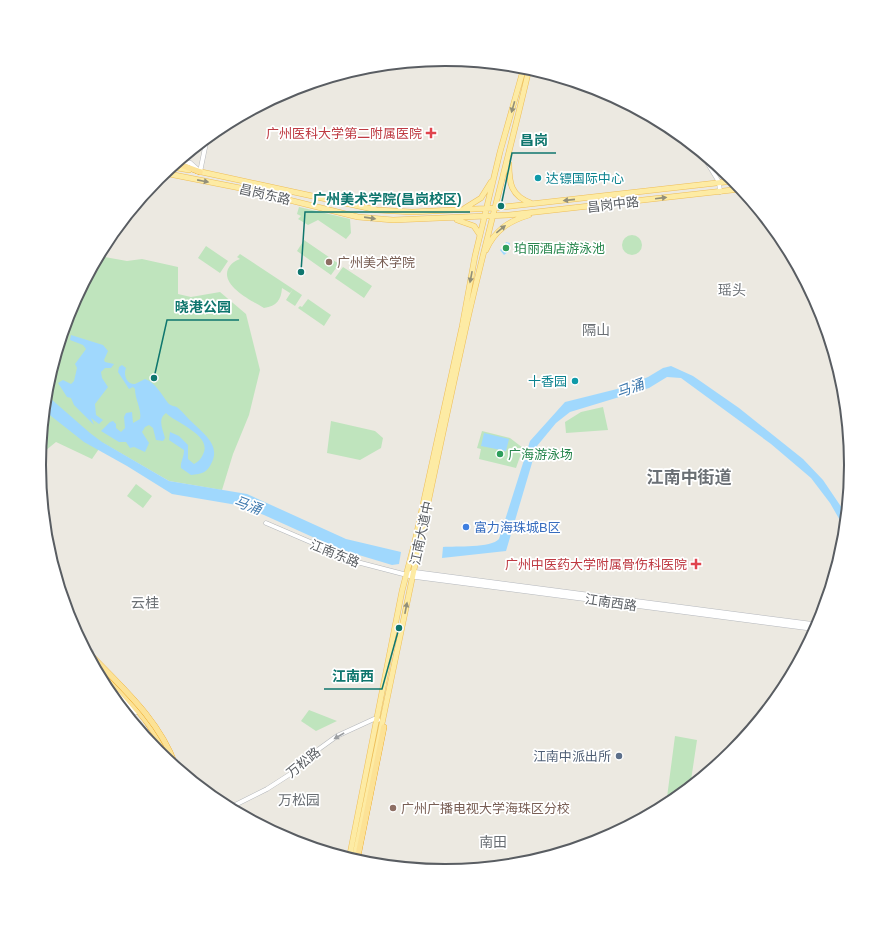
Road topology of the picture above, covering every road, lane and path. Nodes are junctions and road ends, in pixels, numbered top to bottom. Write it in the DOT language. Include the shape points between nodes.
graph roads {
  1 [pos="524,74"];
  2 [pos="524,74"];
  3 [pos="205,147"];
  4 [pos="509,157"];
  5 [pos="186,163"];
  6 [pos="183,165"];
  7 [pos="180,168"];
  8 [pos="711,169"];
  9 [pos="200,172"];
  10 [pos="172,175"];
  11 [pos="494,176"];
  12 [pos="719,182"];
  13 [pos="726,182"];
  14 [pos="734,190"];
  15 [pos="720,192"];
  16 [pos="535,204"];
  17 [pos="487,208"];
  18 [pos="495,208"];
  19 [pos="462,209"];
  20 [pos="539,212"];
  21 [pos="493,216"];
  22 [pos="485,217"];
  23 [pos="444,218"];
  24 [pos="480,236"];
  25 [pos="481,262"];
  26 [pos="266,523"];
  27 [pos="407,575"];
  28 [pos="413,575"];
  29 [pos="402,591"];
  30 [pos="409,592"];
  31 [pos="811,624"];
  32 [pos="809,628"];
  33 [pos="94,656"];
  34 [pos="97,661"];
  35 [pos="99,664"];
  36 [pos="110,683"];
  37 [pos="376,719"];
  38 [pos="383,726"];
  39 [pos="159,744"];
  40 [pos="164,749"];
  41 [pos="167,751"];
  42 [pos="172,756"];
  43 [pos="235,805"];
  44 [pos="350,853"];
  45 [pos="355,854"];
  46 [pos="358,855"];
  1 -- 4 [label="main road"];
  2 -- 11 [label="main road, one-way"];
  3 -- 9 [label="street"];
  4 -- 16 [label="main road" via="511,188 519,198"];
  4 -- 18 [label="main road, 江南大道中"];
  5 -- 9 [label="main road"];
  6 -- 9 [label="highway"];
  7 -- 9 [label="main road, 昌岗东路"];
  8 -- 12 [label="street"];
  9 -- 19 [label="main road, 昌岗东路" via="377,210 412,212"];
  10 -- 23 [label="main road, 昌岗东路, one-way" via="364,218"];
  11 -- 17 [label="main road, 江南大道中"];
  11 -- 19 [label="main road" via="481,198"];
  12 -- 13 [label="main road, 昌岗中路"];
  12 -- 15 [label="street"];
  12 -- 16 [label="main road, 昌岗中路, one-way"];
  14 -- 15 [label="main road, 昌岗中路"];
  20 -- 15 [label="main road, 昌岗中路, one-way"];
  16 -- 18 [label="main road, 昌岗中路"];
  17 -- 18 [label="main road, 昌岗中路"];
  17 -- 19 [label="main road, 昌岗东路"];
  17 -- 22 [label="main road, 江南大道中"];
  18 -- 21 [label="main road, 江南大道中"];
  20 -- 21 [label="main road, 昌岗中路"];
  25 -- 20 [label="main road, one-way" via="496,232 514,220"];
  21 -- 22 [label="main road, 昌岗中路"];
  21 -- 25 [label="main road, 江南大道中"];
  22 -- 23 [label="main road, 昌岗东路"];
  22 -- 24 [label="main road, 江南大道中"];
  23 -- 24 [label="main road" via="470,223"];
  24 -- 27 [label="main road, 江南大道中, one-way"];
  25 -- 28 [label="main road, 江南大道中"];
  26 -- 27 [label="street, 江南东路" via="357,562"];
  27 -- 28 [label="main road, 江南西路"];
  27 -- 29 [label="main road, 江南大道中"];
  28 -- 30 [label="main road, 江南大道中"];
  28 -- 31 [label="main road"];
  28 -- 32 [label="main road, 江南西路"];
  29 -- 30 [label="main road"];
  29 -- 37 [label="main road, 江南大道中"];
  38 -- 30 [label="main road, 江南大道中, one-way"];
  33 -- 41 [label="main road" via="150,722"];
  34 -- 42 [label="highway, bridge" via="154,724"];
  35 -- 40 [label="highway, bridge" via="151,727"];
  36 -- 39 [label="main road" via="149,728"];
  37 -- 43 [label="street, 万松路, one-way" via="337,736 295,771"];
  37 -- 44 [label="main road, 江南大道中"];
  38 -- 45 [label="main road, 江南大道中"];
  38 -- 46 [label="highway"];
}
